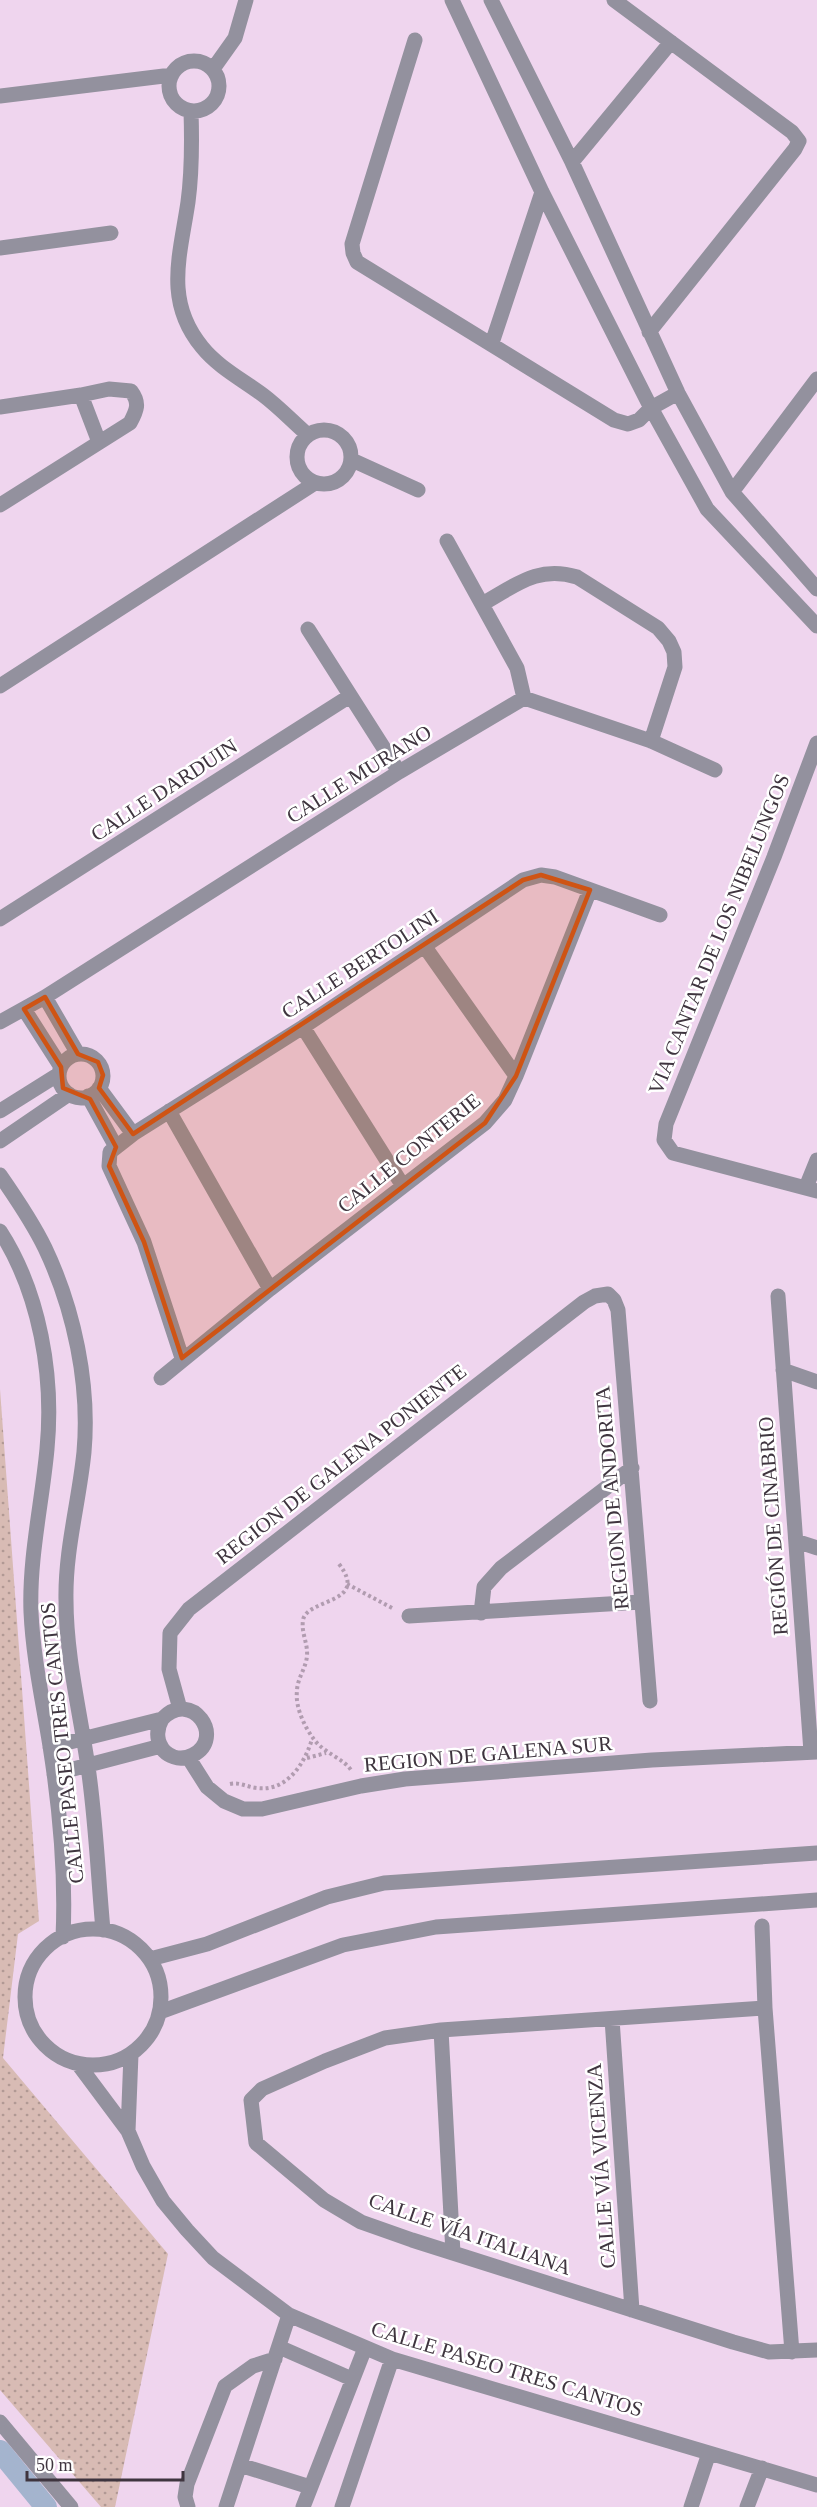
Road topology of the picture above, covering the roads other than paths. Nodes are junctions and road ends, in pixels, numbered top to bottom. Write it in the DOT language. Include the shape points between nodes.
graph roads {
  1 [pos="246,0"];
  2 [pos="452,0"];
  3 [pos="491,0"];
  4 [pos="614,0"];
  5 [pos="415,40"];
  6 [pos="671,42"];
  7 [pos="213,69"];
  8 [pos="172,75"];
  9 [pos="0,96"];
  10 [pos="191,111"];
  11 [pos="572,162"];
  12 [pos="542,192"];
  13 [pos="111,232"];
  14 [pos="0,248"];
  15 [pos="649,332"];
  16 [pos="492,344"];
  17 [pos="817,379"];
  18 [pos="678,393"];
  19 [pos="81,395"];
  20 [pos="0,407"];
  21 [pos="651,408"];
  22 [pos="308,435"];
  23 [pos="99,442"];
  24 [pos="352,460"];
  25 [pos="315,483"];
  26 [pos="418,490"];
  27 [pos="732,492"];
  28 [pos="0,505"];
  29 [pos="447,542"];
  30 [pos="817,589"];
  31 [pos="482,604"];
  32 [pos="817,627"];
  33 [pos="308,629"];
  34 [pos="0,686"];
  35 [pos="350,696"];
  36 [pos="524,698"];
  37 [pos="651,741"];
  38 [pos="817,743"];
  39 [pos="716,770"];
  40 [pos="399,772"];
  41 [pos="590,890"];
  42 [pos="660,915"];
  43 [pos="0,919"];
  44 [pos="425,947"];
  45 [pos="45,997"];
  46 [pos="24,1009"];
  47 [pos="0,1022"];
  48 [pos="303,1027"];
  49 [pos="78,1054"];
  50 [pos="60,1071"];
  51 [pos="516,1076"];
  52 [pos="94,1092"];
  53 [pos="69,1094"];
  54 [pos="0,1111"];
  55 [pos="169,1111"];
  56 [pos="134,1134"];
  57 [pos="0,1141"];
  58 [pos="116,1147"];
  59 [pos="817,1160"];
  60 [pos="0,1175"];
  61 [pos="403,1186"];
  62 [pos="812,1189"];
  63 [pos="0,1231"];
  64 [pos="270,1288"];
  65 [pos="608,1294"];
  66 [pos="778,1296"];
  67 [pos="182,1358"];
  68 [pos="783,1370"];
  69 [pos="161,1378"];
  70 [pos="817,1382"];
  71 [pos="632,1468"];
  72 [pos="796,1541"];
  73 [pos="817,1548"];
  74 [pos="641,1602"];
  75 [pos="481,1613"];
  76 [pos="409,1616"];
  77 [pos="651,1701"];
  78 [pos="180,1709"];
  79 [pos="162,1719"];
  80 [pos="84,1740"];
  81 [pos="161,1746"];
  82 [pos="50,1748"];
  83 [pos="814,1752"];
  84 [pos="188,1757"];
  85 [pos="88,1766"];
  86 [pos="54,1774"];
  87 [pos="817,1853"];
  88 [pos="817,1900"];
  89 [pos="762,1926"];
  90 [pos="103,1930"];
  91 [pos="63,1936"];
  92 [pos="150,1959"];
  93 [pos="765,2008"];
  94 [pos="160,2012"];
  95 [pos="612,2019"];
  96 [pos="441,2030"];
  97 [pos="131,2054"];
  98 [pos="78,2064"];
  99 [pos="128,2131"];
  100 [pos="453,2253"];
  101 [pos="632,2310"];
  102 [pos="289,2314"];
  103 [pos="365,2348"];
  104 [pos="817,2350"];
  105 [pos="792,2352"];
  106 [pos="277,2353"];
  107 [pos="392,2359"];
  108 [pos="352,2379"];
  109 [pos="0,2422"];
  110 [pos="709,2453"];
  111 [pos="240,2465"];
  112 [pos="762,2468"];
  113 [pos="817,2485"];
  114 [pos="310,2487"];
  115 [pos="71,2507"];
  116 [pos="188,2507"];
  117 [pos="226,2507"];
  118 [pos="303,2507"];
  119 [pos="342,2507"];
  120 [pos="691,2507"];
  121 [pos="747,2507"];
  1 -- 7 [label="street" via="235,38"];
  2 -- 12 [label="street"];
  3 -- 11 [label="street"];
  4 -- 6 [label="street"];
  5 -- 16 [label="street" via="352,244 353,253 357,262"];
  6 -- 11 [label="street"];
  6 -- 15 [label="street" via="792,132 798,141"];
  7 -- 8 [label="street" via="191,61"];
  7 -- 10 [label="street" via="219,84 216,99 209,106"];
  8 -- 9 [label="street"];
  8 -- 10 [label="street" via="169,85 175,102"];
  10 -- 22 [label="street" via="192,159 176,288 184,319 202,348"];
  11 -- 15 [label="street"];
  12 -- 16 [label="street"];
  12 -- 21 [label="street"];
  13 -- 14 [label="street"];
  15 -- 18 [label="street"];
  16 -- 21 [label="street" via="614,420 628,424"];
  17 -- 27 [label="street"];
  18 -- 21 [label="street"];
  18 -- 27 [label="street"];
  19 -- 20 [label="street"];
  19 -- 23 [label="street"];
  19 -- 23 [label="street" via="121,389 131,391 137,399 130,423"];
  21 -- 32 [label="street" via="707,509"];
  22 -- 24 [label="street" via="332,430 347,442"];
  22 -- 25 [label="street" via="297,455 305,477"];
  23 -- 28 [label="street"];
  24 -- 25 [label="street" via="348,472 339,480"];
  24 -- 26 [label="street"];
  25 -- 34 [label="street"];
  27 -- 30 [label="street"];
  29 -- 31 [label="street"];
  31 -- 36 [label="street" via="517,668"];
  31 -- 37 [label="street" via="533,576 563,573 577,577 658,628 674,652 675,667"];
  33 -- 35 [label="street"];
  35 -- 40 [label="street"];
  35 -- 43 [label="street, CALLE DARDUIN"];
  36 -- 37 [label="street"];
  36 -- 40 [label="street, CALLE MURANO"];
  37 -- 39 [label="street"];
  38 -- 62 [label="street, VIA CANTAR DE LOS NIBELUNGOS" via="666,1124 664,1140 673,1153"];
  40 -- 45 [label="street, CALLE MURANO"];
  41 -- 42 [label="street, CALLE BERTOLINI"];
  41 -- 44 [label="street, CALLE BERTOLINI" via="555,877 541,875 524,880"];
  41 -- 51 [label="street, CALLE CONTERIE"];
  44 -- 48 [label="street, CALLE BERTOLINI"];
  44 -- 51 [label="street"];
  45 -- 46 [label="street, CALLE MURANO"];
  45 -- 49 [label="street"];
  46 -- 47 [label="street, CALLE MURANO"];
  46 -- 50 [label="street"];
  48 -- 55 [label="street, CALLE BERTOLINI"];
  48 -- 61 [label="street"];
  49 -- 50 [label="street" via="65,1061"];
  49 -- 52 [label="street" via="98,1062 103,1075"];
  50 -- 53 [label="street" via="60,1082"];
  50 -- 54 [label="street"];
  51 -- 61 [label="street, CALLE CONTERIE" via="505,1100 485,1123"];
  52 -- 53 [label="street" via="82,1097"];
  52 -- 56 [label="street"];
  52 -- 58 [label="street"];
  53 -- 57 [label="street"];
  55 -- 56 [label="street, CALLE BERTOLINI"];
  55 -- 64 [label="street"];
  56 -- 58 [label="street, CALLE BERTOLINI"];
  58 -- 67 [label="street" via="110,1152 109,1166 144,1242"];
  59 -- 62 [label="street"];
  60 -- 80 [label="street, CALLE PASEO TRES CANTOS" via="45,1247 65,1297 77,1343 84,1449 67,1556 66,1601"];
  61 -- 64 [label="street, CALLE CONTERIE"];
  63 -- 82 [label="street, CALLE PASEO TRES CANTOS" via="28,1292 41,1336 50,1392 31,1610"];
  64 -- 67 [label="street, CALLE CONTERIE"];
  65 -- 71 [label="street, REGION DE ANDORITA" via="618,1310"];
  65 -- 78 [label="street, REGION DE GALENA PONIENTE" via="584,1302 189,1609 170,1633 170,1669"];
  66 -- 68 [label="street, REGIÓN DE CINABRIO"];
  67 -- 69 [label="street, CALLE CONTERIE"];
  68 -- 70 [label="street"];
  68 -- 72 [label="street, REGIÓN DE CINABRIO"];
  71 -- 74 [label="street, REGION DE ANDORITA"];
  71 -- 75 [label="street" via="501,1569 484,1587"];
  72 -- 73 [label="street"];
  72 -- 83 [label="street, REGIÓN DE CINABRIO"];
  74 -- 75 [label="street"];
  74 -- 77 [label="street, REGION DE ANDORITA"];
  75 -- 76 [label="street"];
  78 -- 79 [label="street"];
  78 -- 84 [label="street" via="195,1713 205,1725 205,1741 196,1754"];
  79 -- 80 [label="street"];
  79 -- 81 [label="street" via="157,1732"];
  80 -- 82 [label="street"];
  80 -- 85 [label="street, CALLE PASEO TRES CANTOS"];
  81 -- 84 [label="street" via="173,1756"];
  81 -- 85 [label="street"];
  82 -- 86 [label="street, CALLE PASEO TRES CANTOS"];
  83 -- 84 [label="street, REGION DE GALENA SUR" via="405,1779 262,1809 243,1809 224,1801 207,1787"];
  85 -- 86 [label="street"];
  85 -- 90 [label="street, CALLE PASEO TRES CANTOS"];
  86 -- 91 [label="street, CALLE PASEO TRES CANTOS" via="63,1850"];
  87 -- 92 [label="street" via="384,1883 327,1897 207,1944"];
  88 -- 94 [label="street" via="405,1932 343,1945"];
  89 -- 93 [label="street"];
  90 -- 91 [label="street"];
  90 -- 92 [label="street" via="126,1938"];
  91 -- 98 [label="street" via="45,1948 35,1961 28,1976 25,2008 30,2024 49,2050"];
  92 -- 94 [label="street" via="159,1980"];
  93 -- 95 [label="street, CALLE VÍA ITALIANA"];
  93 -- 105 [label="street"];
  94 -- 97 [label="street" via="149,2035"];
  95 -- 96 [label="street, CALLE VÍA ITALIANA"];
  95 -- 101 [label="street, CALLE VÍA VICENZA"];
  96 -- 100 [label="street"];
  96 -- 100 [label="street, CALLE VÍA ITALIANA" via="385,2038 262,2089 251,2100 256,2143 324,2200 361,2222"];
  97 -- 98 [label="street" via="106,2064"];
  97 -- 99 [label="street, CALLE PASEO TRES CANTOS"];
  98 -- 99 [label="street, CALLE PASEO TRES CANTOS"];
  99 -- 102 [label="street, CALLE PASEO TRES CANTOS" via="163,2200 187,2230 213,2258"];
  100 -- 101 [label="street, CALLE VÍA ITALIANA"];
  101 -- 105 [label="street, CALLE VÍA ITALIANA" via="769,2352"];
  102 -- 103 [label="street, CALLE PASEO TRES CANTOS"];
  102 -- 106 [label="street"];
  103 -- 107 [label="street, CALLE PASEO TRES CANTOS"];
  103 -- 108 [label="street"];
  104 -- 105 [label="street, CALLE VÍA ITALIANA"];
  106 -- 108 [label="street"];
  106 -- 111 [label="street"];
  106 -- 116 [label="street" via="225,2386 187,2484"];
  107 -- 110 [label="street, CALLE PASEO TRES CANTOS"];
  107 -- 119 [label="street"];
  108 -- 114 [label="street"];
  109 -- 115 [label="street"];
  110 -- 112 [label="street, CALLE PASEO TRES CANTOS"];
  110 -- 120 [label="street"];
  111 -- 114 [label="street"];
  111 -- 117 [label="street"];
  112 -- 113 [label="street, CALLE PASEO TRES CANTOS"];
  112 -- 121 [label="street"];
  114 -- 118 [label="street"];
}
